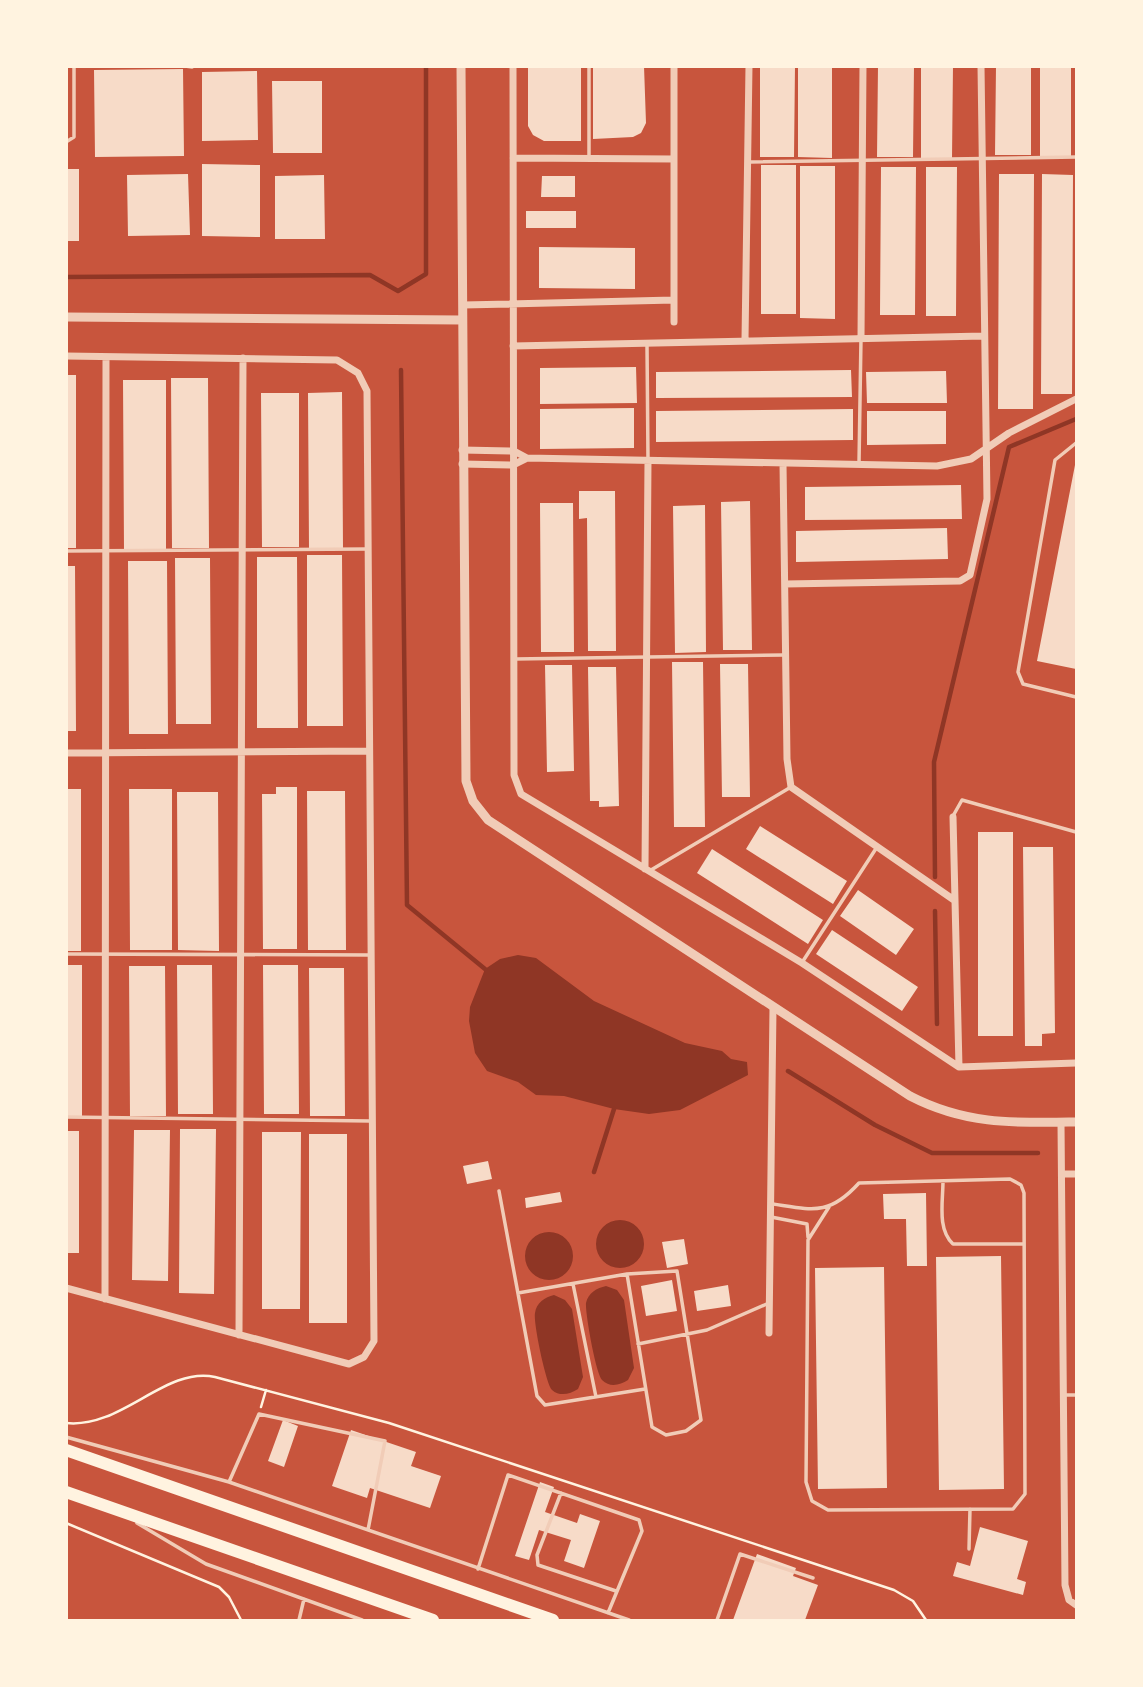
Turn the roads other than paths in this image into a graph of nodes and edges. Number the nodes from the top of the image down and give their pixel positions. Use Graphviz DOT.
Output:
graph roads {
  1 [pos="74,66"];
  2 [pos="185,66"];
  3 [pos="461,66"];
  4 [pos="513,66"];
  5 [pos="589,66"];
  6 [pos="674,66"];
  7 [pos="750,66"];
  8 [pos="863,66"];
  9 [pos="981,66"];
  10 [pos="192,67"];
  11 [pos="66,142"];
  12 [pos="1076,157"];
  13 [pos="513,158"];
  14 [pos="589,158"];
  15 [pos="674,159"];
  16 [pos="982,159"];
  17 [pos="862,160"];
  18 [pos="748,162"];
  19 [pos="674,300"];
  20 [pos="513,304"];
  21 [pos="463,305"];
  22 [pos="66,317"];
  23 [pos="462,320"];
  24 [pos="674,323"];
  25 [pos="984,336"];
  26 [pos="861,338"];
  27 [pos="745,340"];
  28 [pos="647,343"];
  29 [pos="513,346"];
  30 [pos="66,356"];
  31 [pos="106,356"];
  32 [pos="243,358"];
  33 [pos="1076,400"];
  34 [pos="1076,443"];
  35 [pos="986,448"];
  36 [pos="462,450"];
  37 [pos="514,451"];
  38 [pos="527,458"];
  39 [pos="648,461"];
  40 [pos="783,463"];
  41 [pos="462,464"];
  42 [pos="513,465"];
  43 [pos="859,465"];
  44 [pos="367,549"];
  45 [pos="242,550"];
  46 [pos="66,551"];
  47 [pos="107,551"];
  48 [pos="785,584"];
  49 [pos="786,655"];
  50 [pos="646,657"];
  51 [pos="514,659"];
  52 [pos="1076,697"];
  53 [pos="369,751"];
  54 [pos="66,752"];
  55 [pos="106,752"];
  56 [pos="241,752"];
  57 [pos="791,787"];
  58 [pos="953,817"];
  59 [pos="1076,831"];
  60 [pos="877,847"];
  61 [pos="647,870"];
  62 [pos="954,900"];
  63 [pos="66,954"];
  64 [pos="106,954"];
  65 [pos="240,954"];
  66 [pos="370,955"];
  67 [pos="802,963"];
  68 [pos="773,1008"];
  69 [pos="1076,1063"];
  70 [pos="959,1067"];
  71 [pos="66,1117"];
  72 [pos="107,1117"];
  73 [pos="239,1119"];
  74 [pos="373,1121"];
  75 [pos="1076,1122"];
  76 [pos="1061,1123"];
  77 [pos="1062,1174"];
  78 [pos="1076,1174"];
  79 [pos="943,1181"];
  80 [pos="499,1191"];
  81 [pos="771,1203"];
  82 [pos="829,1207"];
  83 [pos="771,1217"];
  84 [pos="808,1240"];
  85 [pos="1025,1244"];
  86 [pos="627,1274"];
  87 [pos="573,1284"];
  88 [pos="66,1288"];
  89 [pos="518,1293"];
  90 [pos="105,1299"];
  91 [pos="769,1303"];
  92 [pos="769,1332"];
  93 [pos="239,1335"];
  94 [pos="688,1336"];
  95 [pos="638,1344"];
  96 [pos="645,1388"];
  97 [pos="1063,1395"];
  98 [pos="1076,1395"];
  99 [pos="596,1396"];
  100 [pos="66,1437"];
  101 [pos="66,1450"];
  102 [pos="229,1482"];
  103 [pos="66,1492"];
  104 [pos="561,1493"];
  105 [pos="112,1507"];
  106 [pos="970,1509"];
  107 [pos="368,1530"];
  108 [pos="969,1549"];
  109 [pos="478,1569"];
  110 [pos="813,1578"];
  111 [pos="616,1591"];
  112 [pos="304,1599"];
  113 [pos="1076,1605"];
  114 [pos="608,1613"];
  115 [pos="299,1620"];
  116 [pos="362,1620"];
  117 [pos="433,1620"];
  118 [pos="553,1620"];
  119 [pos="629,1620"];
  120 [pos="717,1620"];
  1 -- 11 [label="lane"];
  2 -- 10 [label="lane"];
  3 -- 21 [label="street"];
  4 -- 13 [label="street"];
  5 -- 14 [label="lane"];
  6 -- 15 [label="street"];
  7 -- 18 [label="street"];
  8 -- 17 [label="street"];
  9 -- 16 [label="street"];
  12 -- 16 [label="lane"];
  13 -- 14 [label="street"];
  13 -- 20 [label="street"];
  14 -- 15 [label="street"];
  15 -- 19 [label="street"];
  16 -- 17 [label="lane"];
  16 -- 25 [label="street"];
  17 -- 18 [label="lane"];
  17 -- 26 [label="street"];
  18 -- 27 [label="street"];
  19 -- 20 [label="street"];
  19 -- 24 [label="street"];
  20 -- 21 [label="street"];
  20 -- 29 [label="street"];
  21 -- 23 [label="street"];
  22 -- 23 [label="street"];
  23 -- 36 [label="street"];
  25 -- 26 [label="street"];
  25 -- 35 [label="street"];
  26 -- 27 [label="street"];
  26 -- 43 [label="lane"];
  27 -- 28 [label="street"];
  28 -- 29 [label="street"];
  28 -- 39 [label="lane"];
  29 -- 37 [label="street"];
  30 -- 31 [label="street"];
  31 -- 32 [label="street"];
  31 -- 47 [label="street"];
  32 -- 44 [label="street"];
  32 -- 45 [label="street"];
  33 -- 35 [label="street"];
  34 -- 52 [label="lane"];
  35 -- 43 [label="street"];
  35 -- 48 [label="street"];
  36 -- 37 [label="street"];
  36 -- 41 [label="street"];
  37 -- 38 [label="street"];
  37 -- 42 [label="street"];
  38 -- 39 [label="street"];
  38 -- 42 [label="street"];
  39 -- 40 [label="street"];
  39 -- 50 [label="street"];
  40 -- 43 [label="street"];
  40 -- 48 [label="street"];
  41 -- 42 [label="street"];
  41 -- 68 [label="street"];
  42 -- 51 [label="street"];
  44 -- 45 [label="lane"];
  44 -- 53 [label="street"];
  45 -- 47 [label="lane"];
  45 -- 56 [label="street"];
  46 -- 47 [label="lane"];
  47 -- 55 [label="street"];
  48 -- 49 [label="street"];
  49 -- 50 [label="lane"];
  49 -- 57 [label="street"];
  50 -- 51 [label="lane"];
  50 -- 61 [label="street"];
  51 -- 61 [label="street"];
  53 -- 56 [label="street"];
  53 -- 66 [label="street"];
  54 -- 55 [label="street"];
  55 -- 56 [label="street"];
  55 -- 64 [label="street"];
  56 -- 65 [label="street"];
  57 -- 60 [label="street"];
  57 -- 61 [label="lane"];
  58 -- 59 [label="lane"];
  58 -- 62 [label="street"];
  60 -- 62 [label="street"];
  60 -- 67 [label="lane"];
  61 -- 67 [label="street"];
  62 -- 70 [label="street"];
  63 -- 64 [label="lane"];
  64 -- 65 [label="lane"];
  64 -- 72 [label="street"];
  65 -- 66 [label="lane"];
  65 -- 73 [label="street"];
  66 -- 74 [label="street"];
  67 -- 70 [label="street"];
  68 -- 76 [label="street"];
  68 -- 81 [label="street"];
  69 -- 70 [label="street"];
  71 -- 72 [label="lane"];
  72 -- 73 [label="lane"];
  72 -- 90 [label="street"];
  73 -- 74 [label="lane"];
  73 -- 93 [label="street"];
  74 -- 93 [label="street"];
  75 -- 76 [label="street"];
  76 -- 77 [label="street"];
  77 -- 78 [label="street"];
  77 -- 97 [label="street"];
  79 -- 82 [label="lane"];
  79 -- 85 [label="lane"];
  79 -- 85 [label="lane"];
  80 -- 89 [label="lane"];
  81 -- 82 [label="lane"];
  81 -- 83 [label="street"];
  82 -- 84 [label="lane"];
  83 -- 84 [label="lane"];
  83 -- 91 [label="street"];
  84 -- 106 [label="lane"];
  85 -- 106 [label="lane"];
  86 -- 87 [label="lane"];
  86 -- 94 [label="lane"];
  86 -- 95 [label="lane"];
  87 -- 89 [label="lane"];
  87 -- 99 [label="lane"];
  88 -- 90 [label="street"];
  89 -- 99 [label="lane"];
  90 -- 93 [label="street"];
  91 -- 92 [label="street"];
  91 -- 94 [label="lane"];
  94 -- 95 [label="lane"];
  94 -- 96 [label="lane"];
  95 -- 96 [label="lane"];
  96 -- 99 [label="lane"];
  97 -- 98 [label="lane"];
  97 -- 113 [label="street"];
  100 -- 102 [label="lane"];
  101 -- 118 [label="highway"];
  102 -- 107 [label="lane"];
  102 -- 107 [label="lane"];
  103 -- 105 [label="highway"];
  104 -- 109 [label="lane"];
  104 -- 111 [label="lane"];
  104 -- 111 [label="lane"];
  105 -- 112 [label="lane"];
  105 -- 117 [label="highway"];
  106 -- 108 [label="lane"];
  107 -- 109 [label="lane"];
  109 -- 114 [label="lane"];
  110 -- 120 [label="lane"];
  111 -- 114 [label="lane"];
  112 -- 115 [label="lane"];
  112 -- 116 [label="lane"];
  114 -- 119 [label="lane"];
}
